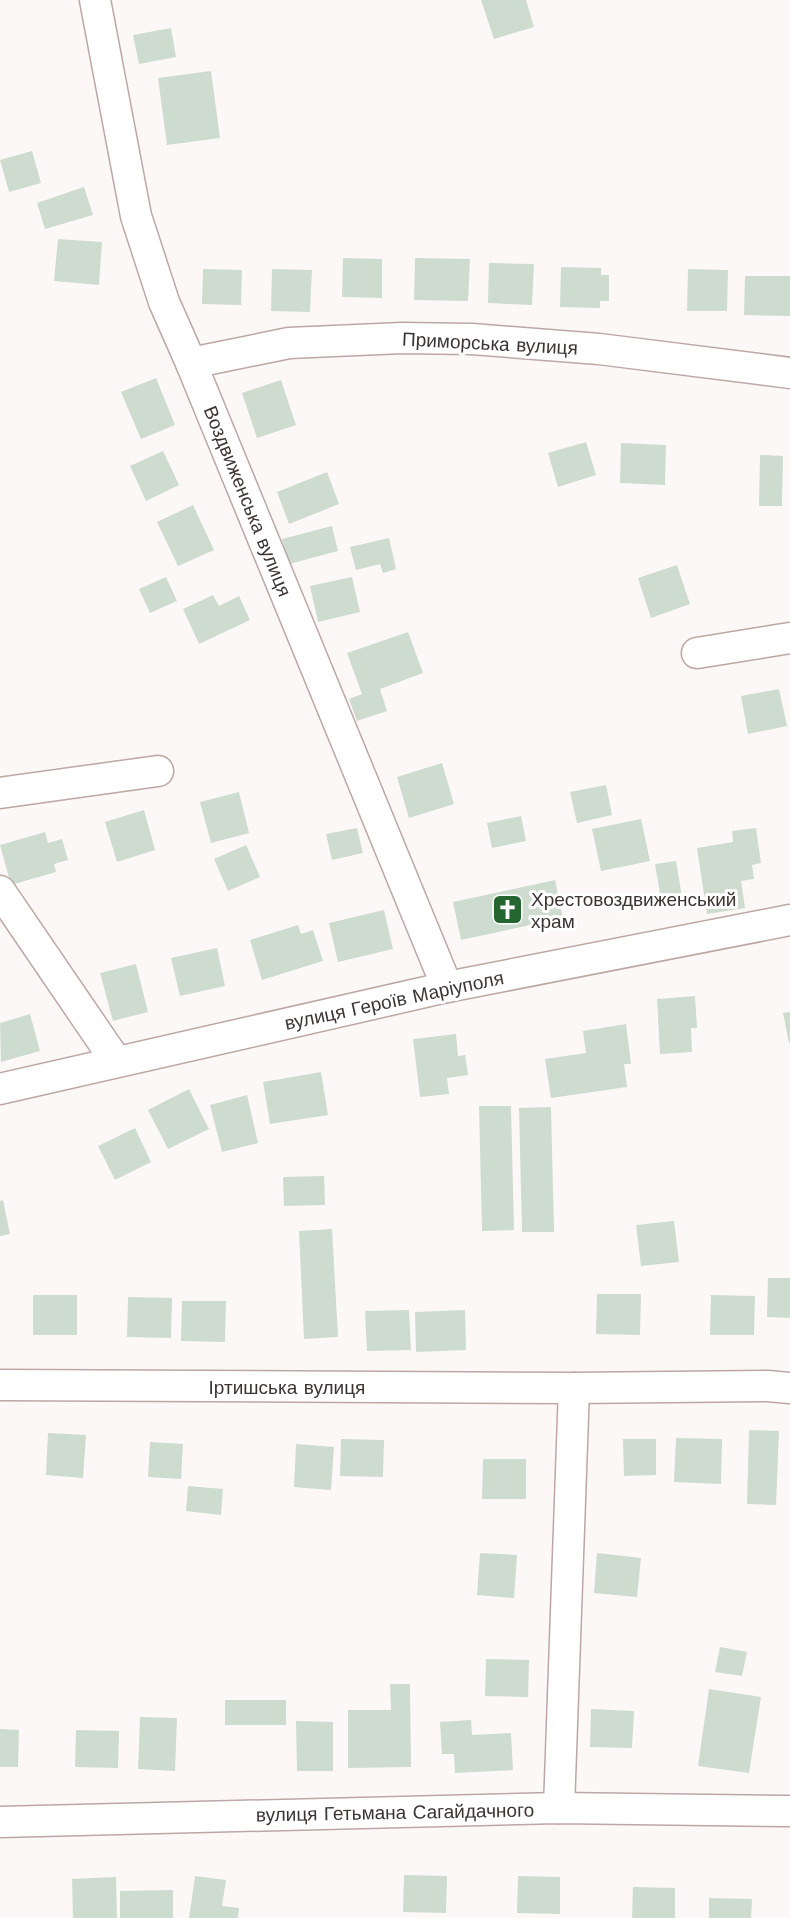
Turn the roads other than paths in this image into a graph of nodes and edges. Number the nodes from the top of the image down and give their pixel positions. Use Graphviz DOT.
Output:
graph roads {
  1 [pos="95,0"];
  2 [pos="191,363"];
  3 [pos="790,373"];
  4 [pos="790,638"];
  5 [pos="698,653"];
  6 [pos="158,771"];
  7 [pos="0,793"];
  8 [pos="0,891"];
  9 [pos="790,920"];
  10 [pos="447,988"];
  11 [pos="116,1061"];
  12 [pos="0,1089"];
  13 [pos="0,1385"];
  14 [pos="573,1388"];
  15 [pos="790,1388"];
  16 [pos="559,1808"];
  17 [pos="790,1811"];
  18 [pos="0,1822"];
  1 -- 2 [label="street, Воздвиженська вулиця"];
  2 -- 3 [label="street, Приморська вулиця"];
  2 -- 10 [label="street, Воздвиженська вулиця"];
  4 -- 5 [label="street"];
  6 -- 7 [label="street"];
  8 -- 11 [label="street"];
  9 -- 10 [label="street, вулиця Героїв Маріуполя"];
  10 -- 11 [label="street, вулиця Героїв Маріуполя"];
  11 -- 12 [label="street, вулиця Героїв Маріуполя"];
  13 -- 14 [label="street, Іртишська вулиця"];
  14 -- 15 [label="street, Іртишська вулиця"];
  14 -- 16 [label="street"];
  16 -- 17 [label="street, вулиця Гетьмана Сагайдачного"];
  16 -- 18 [label="street, вулиця Гетьмана Сагайдачного"];
}
